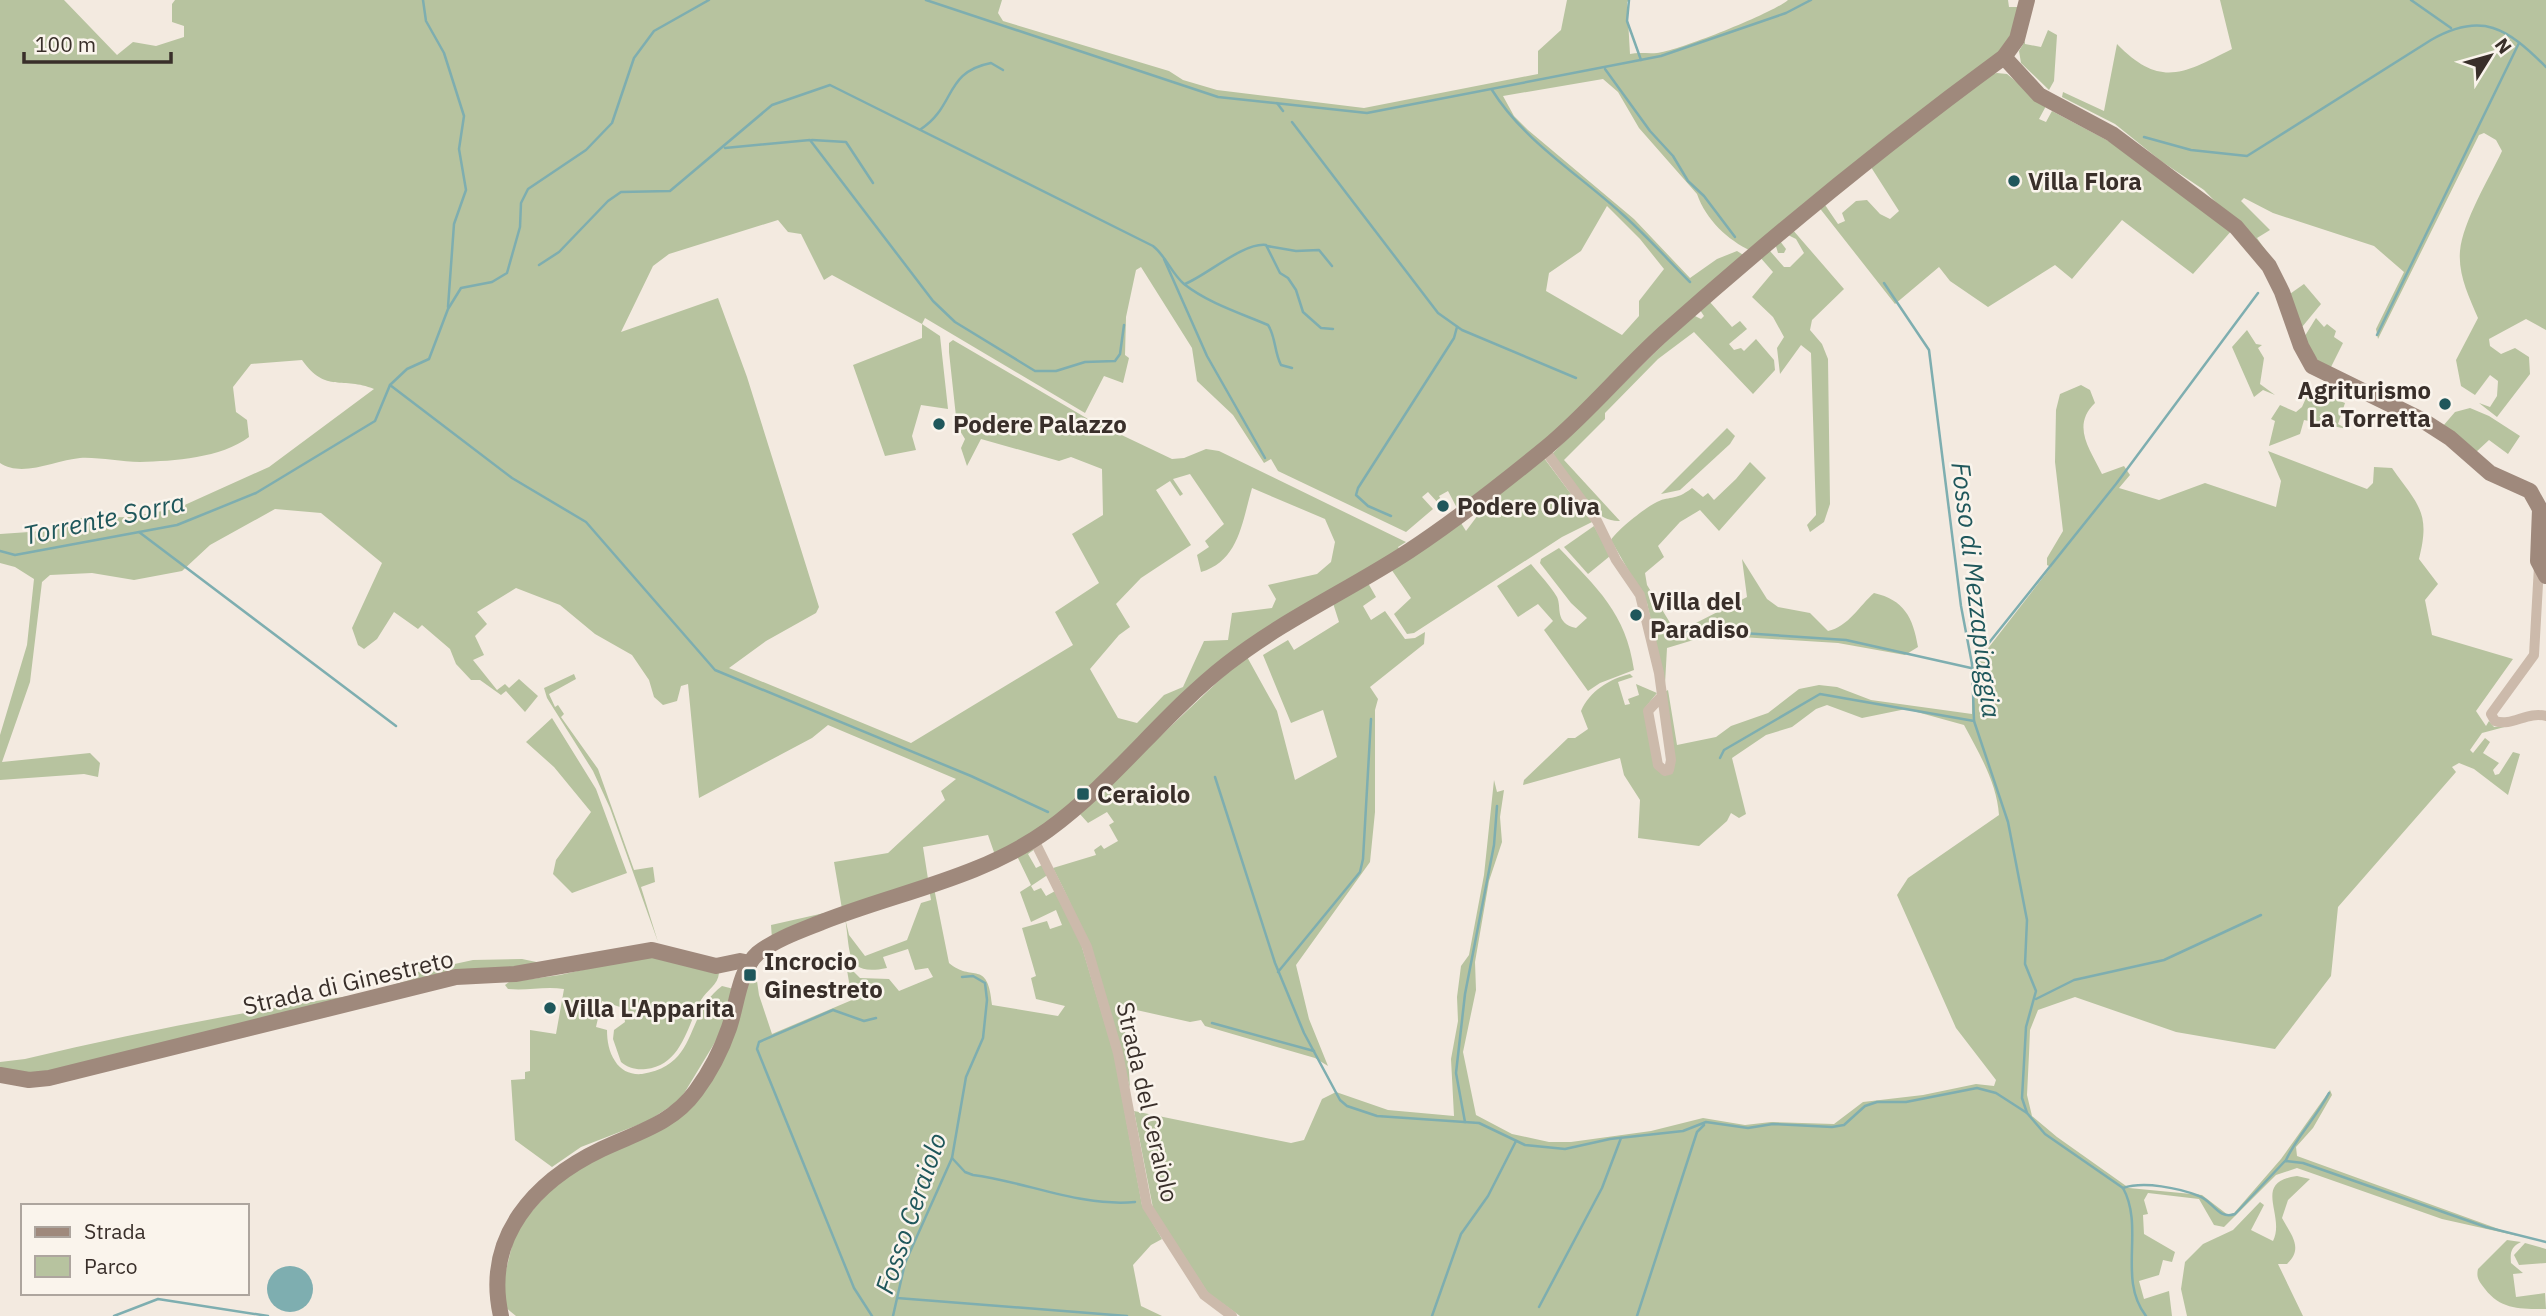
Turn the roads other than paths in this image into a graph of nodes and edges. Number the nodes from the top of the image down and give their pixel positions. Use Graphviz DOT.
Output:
graph roads {
  1 [pos="2027,0"];
  2 [pos="2004,57"];
  3 [pos="1544,449"];
  4 [pos="2542,570"];
  5 [pos="1660,698"];
  6 [pos="2546,716"];
  7 [pos="1034,840"];
  8 [pos="750,963"];
  9 [pos="0,1075"];
  10 [pos="501,1316"];
  11 [pos="1232,1316"];
  1 -- 2 [label="main road"];
  2 -- 3 [label="main road"];
  2 -- 4 [label="main road"];
  3 -- 5 [label="street"];
  3 -- 7 [label="main road"];
  4 -- 6 [label="street"];
  5 -- 5 [label="street"];
  7 -- 8 [label="main road"];
  7 -- 11 [label="street, Strada del Ceraiolo"];
  8 -- 9 [label="main road, Strada di Ginestreto"];
  8 -- 10 [label="main road"];
}
